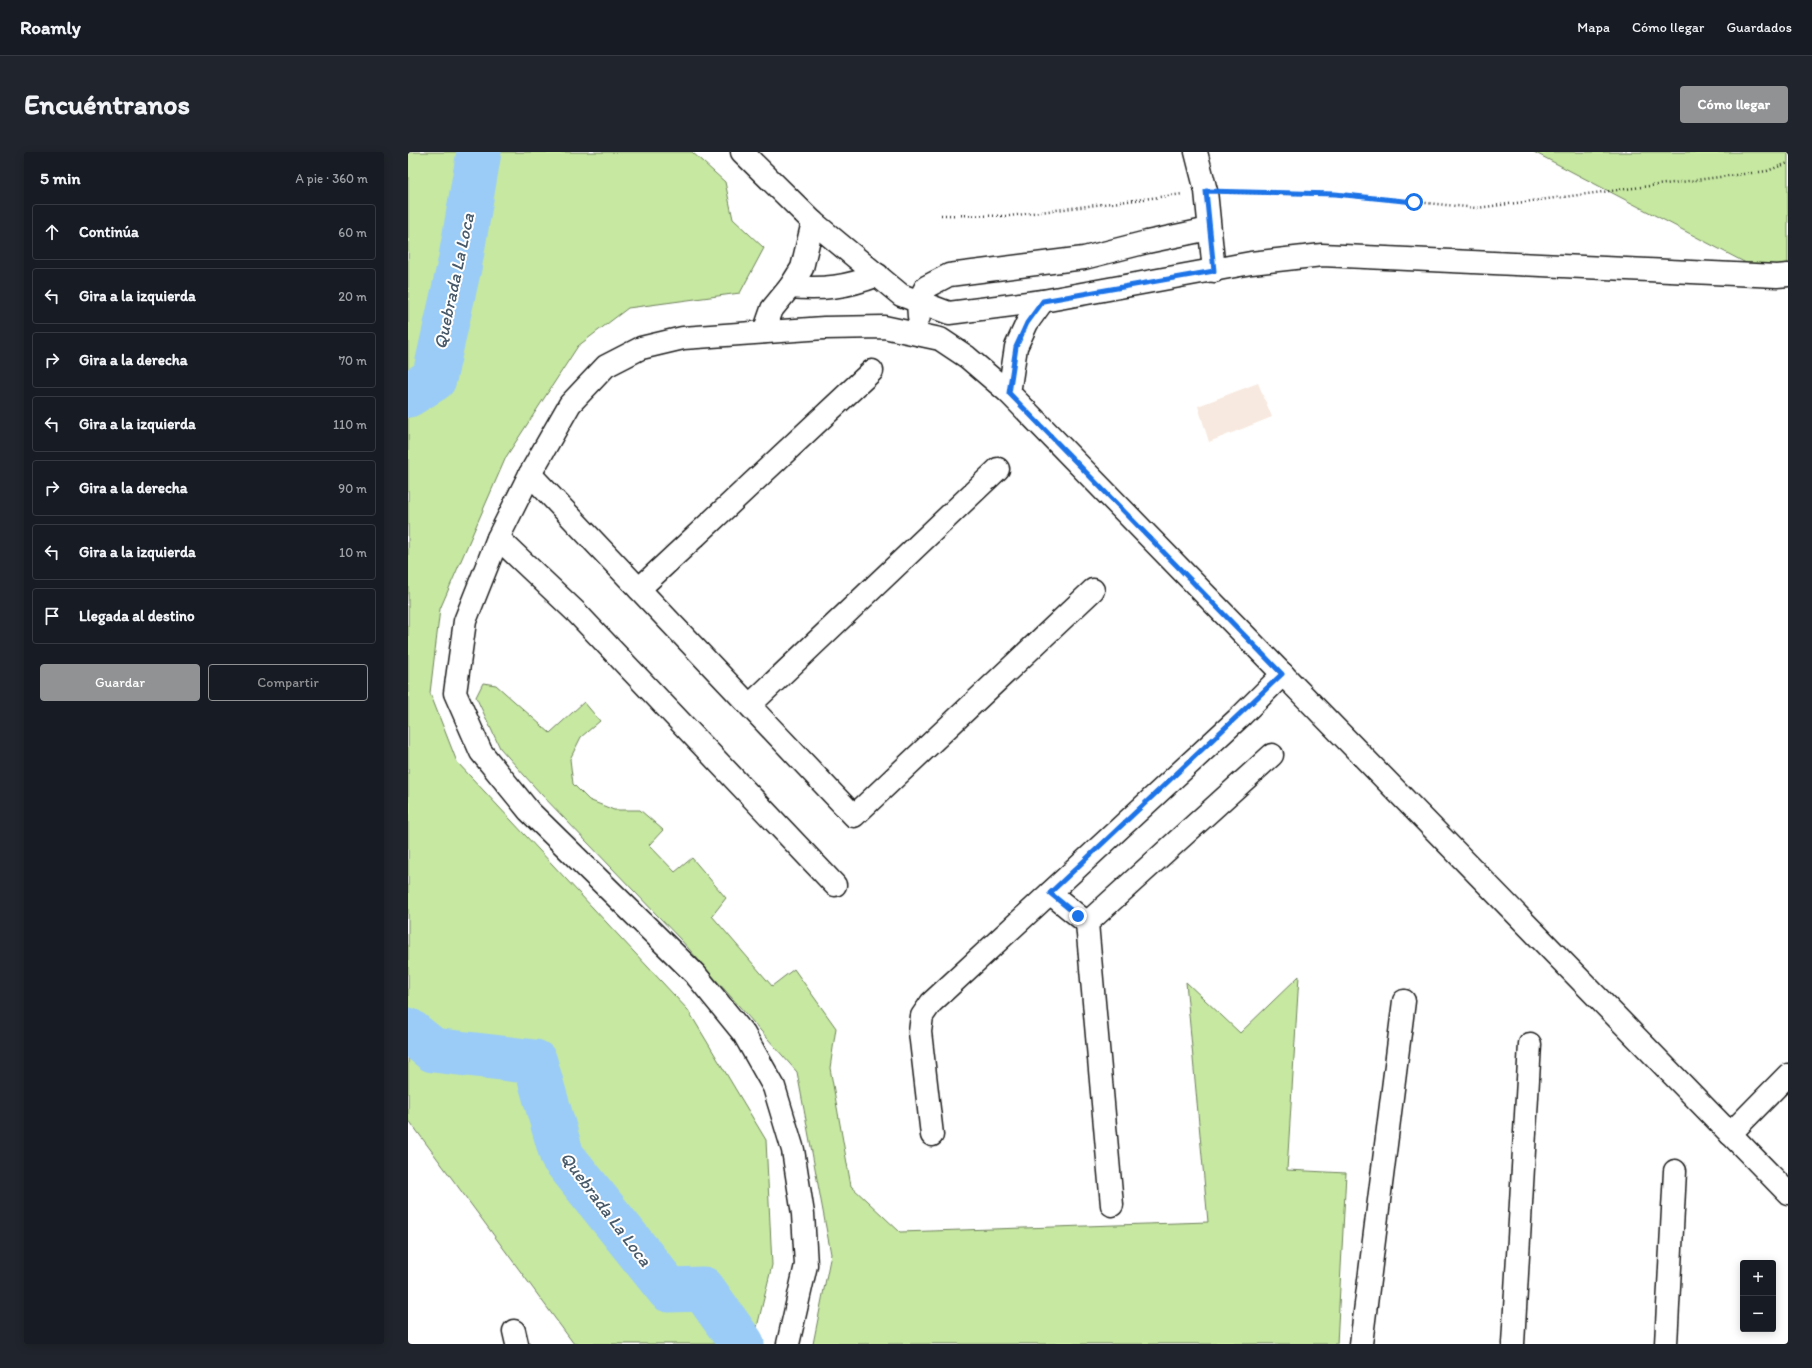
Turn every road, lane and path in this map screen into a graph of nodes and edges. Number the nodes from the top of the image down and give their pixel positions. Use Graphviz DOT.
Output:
graph roads {
  1 [pos="742,152"];
  2 [pos="1196,152"];
  3 [pos="1788,163"];
  4 [pos="1206,191"];
  5 [pos="941,215"];
  6 [pos="813,222"];
  7 [pos="1209,229"];
  8 [pos="1214,271"];
  9 [pos="878,275"];
  10 [pos="1788,275"];
  11 [pos="790,287"];
  12 [pos="1043,301"];
  13 [pos="918,302"];
  14 [pos="764,332"];
  15 [pos="912,333"];
  16 [pos="872,371"];
  17 [pos="1009,393"];
  18 [pos="998,469"];
  19 [pos="530,474"];
  20 [pos="498,538"];
  21 [pos="640,589"];
  22 [pos="1093,590"];
  23 [pos="1282,674"];
  24 [pos="750,705"];
  25 [pos="1272,755"];
  26 [pos="835,886"];
  27 [pos="1050,893"];
  28 [pos="1087,923"];
  29 [pos="1404,1001"];
  30 [pos="1530,1044"];
  31 [pos="1788,1075"];
  32 [pos="1730,1134"];
  33 [pos="932,1135"];
  34 [pos="1675,1171"];
  35 [pos="1788,1193"];
  36 [pos="1112,1206"];
  37 [pos="788,1344"];
  38 [pos="1361,1344"];
  39 [pos="1513,1344"];
  40 [pos="1666,1344"];
  1 -- 6 [label="street"];
  2 -- 4 [label="street"];
  3 -- 4 [label="path"];
  4 -- 5 [label="path"];
  4 -- 7 [label="street"];
  6 -- 9 [label="street"];
  6 -- 11 [label="street"];
  7 -- 8 [label="street"];
  7 -- 13 [label="street"];
  8 -- 10 [label="street"];
  8 -- 12 [label="street"];
  9 -- 11 [label="street"];
  9 -- 13 [label="street"];
  11 -- 14 [label="street"];
  12 -- 13 [label="street"];
  12 -- 17 [label="street"];
  13 -- 15 [label="street"];
  14 -- 15 [label="street"];
  14 -- 19 [label="street"];
  15 -- 17 [label="street"];
  16 -- 21 [label="street"];
  17 -- 23 [label="street"];
  18 -- 24 [label="street"];
  19 -- 20 [label="street"];
  19 -- 21 [label="street"];
  20 -- 26 [label="street"];
  20 -- 37 [label="street"];
  21 -- 24 [label="street"];
  22 -- 24 [label="street"];
  23 -- 27 [label="street"];
  23 -- 32 [label="street"];
  25 -- 28 [label="street"];
  27 -- 28 [label="street"];
  27 -- 33 [label="street"];
  28 -- 36 [label="street"];
  29 -- 38 [label="street"];
  30 -- 39 [label="street"];
  31 -- 32 [label="street"];
  32 -- 35 [label="street"];
  34 -- 40 [label="street"];
}
